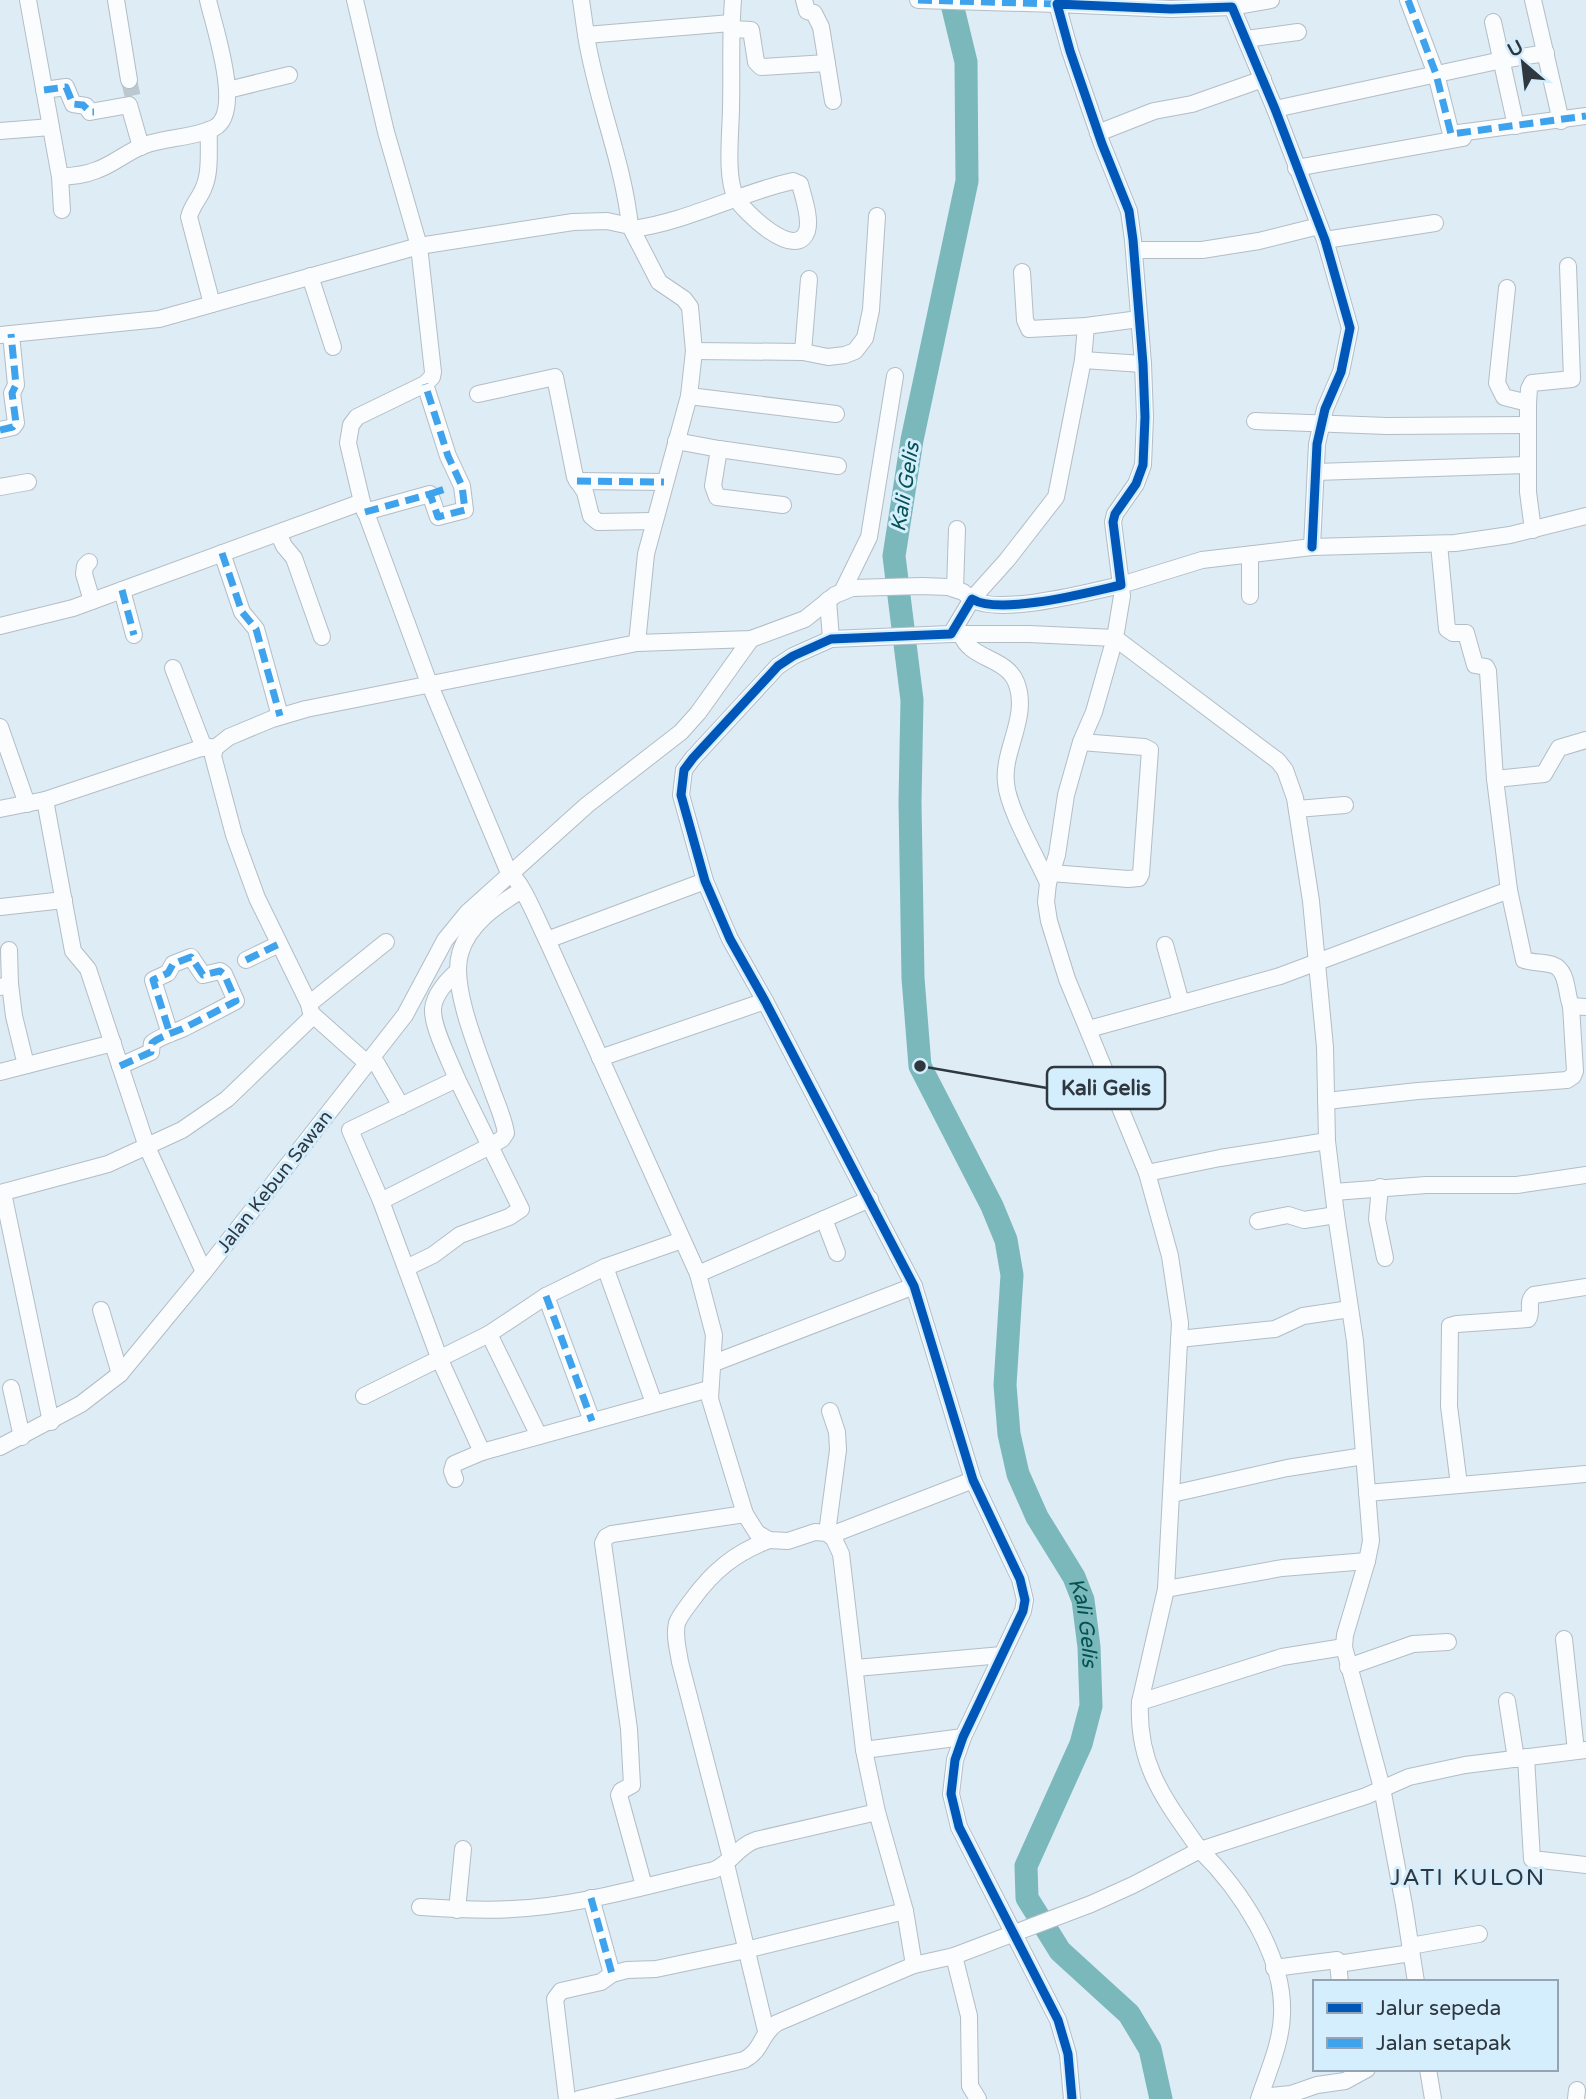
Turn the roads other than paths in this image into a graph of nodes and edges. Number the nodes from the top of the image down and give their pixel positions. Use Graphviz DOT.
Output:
graph roads {
  1 [pos="28,0"];
  2 [pos="116,0"];
  3 [pos="208,0"];
  4 [pos="355,0"];
  5 [pos="581,0"];
  6 [pos="733,0"];
  7 [pos="804,0"];
  8 [pos="918,0"];
  9 [pos="1271,0"];
  10 [pos="1408,0"];
  11 [pos="1533,0"];
  12 [pos="1057,2"];
  13 [pos="1171,4"];
  14 [pos="1232,7"];
  15 [pos="1493,22"];
  16 [pos="731,26"];
  17 [pos="1298,32"];
  18 [pos="586,35"];
  19 [pos="1246,39"];
  20 [pos="1546,53"];
  21 [pos="1502,60"];
  22 [pos="827,62"];
  23 [pos="1436,74"];
  24 [pos="289,75"];
  25 [pos="1263,79"];
  26 [pos="129,80"];
  27 [pos="44,90"];
  28 [pos="228,90"];
  29 [pos="833,101"];
  30 [pos="1275,109"];
  31 [pos="1586,116"];
  32 [pos="1561,123"];
  33 [pos="51,127"];
  34 [pos="1516,127"];
  35 [pos="209,130"];
  36 [pos="0,131"];
  37 [pos="1098,133"];
  38 [pos="141,147"];
  39 [pos="1296,168"];
  40 [pos="60,177"];
  41 [pos="736,198"];
  42 [pos="62,210"];
  43 [pos="877,216"];
  44 [pos="1435,223"];
  45 [pos="631,228"];
  46 [pos="1322,233"];
  47 [pos="419,246"];
  48 [pos="1134,250"];
  49 [pos="1568,265"];
  50 [pos="1022,272"];
  51 [pos="310,276"];
  52 [pos="809,279"];
  53 [pos="1507,288"];
  54 [pos="212,304"];
  55 [pos="1139,319"];
  56 [pos="1086,326"];
  57 [pos="5,335"];
  58 [pos="333,346"];
  59 [pos="694,351"];
  60 [pos="803,352"];
  61 [pos="1083,360"];
  62 [pos="1143,364"];
  63 [pos="895,376"];
  64 [pos="1579,379"];
  65 [pos="425,384"];
  66 [pos="478,394"];
  67 [pos="689,396"];
  68 [pos="1528,403"];
  69 [pos="836,414"];
  70 [pos="1255,421"];
  71 [pos="1321,425"];
  72 [pos="1528,425"];
  73 [pos="0,430"];
  74 [pos="676,441"];
  75 [pos="719,449"];
  76 [pos="1528,465"];
  77 [pos="838,466"];
  78 [pos="1316,472"];
  79 [pos="577,481"];
  80 [pos="28,482"];
  81 [pos="664,482"];
  82 [pos="0,487"];
  83 [pos="783,505"];
  84 [pos="364,507"];
  85 [pos="1586,516"];
  86 [pos="654,521"];
  87 [pos="957,529"];
  88 [pos="1532,530"];
  89 [pos="278,533"];
  90 [pos="1439,544"];
  91 [pos="1312,547"];
  92 [pos="222,553"];
  93 [pos="1250,555"];
  94 [pos="89,562"];
  95 [pos="1121,585"];
  96 [pos="848,589"];
  97 [pos="955,589"];
  98 [pos="122,590"];
  99 [pos="1251,596"];
  100 [pos="972,599"];
  101 [pos="828,600"];
  102 [pos="92,601"];
  103 [pos="0,625"];
  104 [pos="953,634"];
  105 [pos="134,635"];
  106 [pos="322,638"];
  107 [pos="839,638"];
  108 [pos="1115,638"];
  109 [pos="751,639"];
  110 [pos="636,643"];
  111 [pos="173,668"];
  112 [pos="429,683"];
  113 [pos="280,716"];
  114 [pos="0,727"];
  115 [pos="1586,740"];
  116 [pos="1081,742"];
  117 [pos="209,748"];
  118 [pos="1495,779"];
  119 [pos="45,800"];
  120 [pos="27,804"];
  121 [pos="1345,805"];
  122 [pos="1303,808"];
  123 [pos="0,809"];
  124 [pos="1050,878"];
  125 [pos="516,881"];
  126 [pos="705,881"];
  127 [pos="1509,890"];
  128 [pos="64,900"];
  129 [pos="0,908"];
  130 [pos="547,940"];
  131 [pos="387,942"];
  132 [pos="279,944"];
  133 [pos="1165,944"];
  134 [pos="9,950"];
  135 [pos="246,960"];
  136 [pos="1317,961"];
  137 [pos="457,971"];
  138 [pos="5,986"];
  139 [pos="765,1001"];
  140 [pos="1181,1003"];
  141 [pos="1578,1007"];
  142 [pos="311,1009"];
  143 [pos="1089,1029"];
  144 [pos="170,1034"];
  145 [pos="113,1043"];
  146 [pos="600,1058"];
  147 [pos="26,1065"];
  148 [pos="120,1066"];
  149 [pos="375,1066"];
  150 [pos="0,1072"];
  151 [pos="457,1079"];
  152 [pos="1326,1101"];
  153 [pos="401,1106"];
  154 [pos="1328,1142"];
  155 [pos="491,1146"];
  156 [pos="147,1147"];
  157 [pos="1147,1173"];
  158 [pos="1586,1175"];
  159 [pos="1380,1187"];
  160 [pos="1334,1192"];
  161 [pos="1,1193"];
  162 [pos="870,1199"];
  163 [pos="381,1201"];
  164 [pos="1336,1215"];
  165 [pos="824,1219"];
  166 [pos="1258,1221"];
  167 [pos="682,1240"];
  168 [pos="837,1253"];
  169 [pos="1385,1258"];
  170 [pos="605,1267"];
  171 [pos="406,1268"];
  172 [pos="204,1272"];
  173 [pos="698,1274"];
  174 [pos="914,1286"];
  175 [pos="1586,1287"];
  176 [pos="546,1296"];
  177 [pos="1350,1309"];
  178 [pos="101,1310"];
  179 [pos="489,1334"];
  180 [pos="1179,1339"];
  181 [pos="438,1355"];
  182 [pos="714,1363"];
  183 [pos="120,1374"];
  184 [pos="11,1388"];
  185 [pos="709,1389"];
  186 [pos="364,1396"];
  187 [pos="654,1403"];
  188 [pos="830,1411"];
  189 [pos="592,1421"];
  190 [pos="51,1422"];
  191 [pos="540,1436"];
  192 [pos="22,1437"];
  193 [pos="0,1447"];
  194 [pos="482,1452"];
  195 [pos="1364,1456"];
  196 [pos="1586,1474"];
  197 [pos="455,1479"];
  198 [pos="973,1480"];
  199 [pos="1459,1485"];
  200 [pos="1367,1493"];
  201 [pos="1172,1494"];
  202 [pos="746,1514"];
  203 [pos="829,1534"];
  204 [pos="769,1540"];
  205 [pos="1367,1561"];
  206 [pos="1166,1589"];
  207 [pos="1564,1639"];
  208 [pos="1448,1642"];
  209 [pos="1344,1647"];
  210 [pos="1002,1655"];
  211 [pos="1348,1667"];
  212 [pos="856,1668"];
  213 [pos="1507,1701"];
  214 [pos="1140,1702"];
  215 [pos="963,1737"];
  216 [pos="864,1750"];
  217 [pos="1581,1751"];
  218 [pos="1521,1758"];
  219 [pos="1382,1788"];
  220 [pos="877,1812"];
  221 [pos="463,1849"];
  222 [pos="1200,1850"];
  223 [pos="729,1861"];
  224 [pos="1586,1865"];
  225 [pos="644,1886"];
  226 [pos="591,1898"];
  227 [pos="420,1907"];
  228 [pos="457,1910"];
  229 [pos="905,1911"];
  230 [pos="1019,1931"];
  231 [pos="1479,1934"];
  232 [pos="746,1950"];
  233 [pos="1411,1950"];
  234 [pos="954,1956"];
  235 [pos="1338,1964"];
  236 [pos="914,1965"];
  237 [pos="1274,1968"];
  238 [pos="612,1974"];
  239 [pos="1340,1980"];
  240 [pos="1416,1980"];
  241 [pos="766,2031"];
  242 [pos="1363,2071"];
  243 [pos="1428,2071"];
  244 [pos="1260,2098"];
  245 [pos="567,2099"];
  246 [pos="579,2099"];
  247 [pos="978,2099"];
  248 [pos="1072,2099"];
  249 [pos="1433,2099"];
  1 -- 27 [label="street"];
  2 -- 26 [label="street"];
  3 -- 28 [label="street"];
  4 -- 47 [label="street"];
  5 -- 18 [label="street"];
  6 -- 16 [label="street"];
  7 -- 22 [label="street"];
  8 -- 12 [label="street"];
  9 -- 14 [label="street"];
  10 -- 23 [label="street"];
  11 -- 20 [label="street"];
  12 -- 13 [label="street"];
  12 -- 37 [label="street"];
  13 -- 14 [label="street"];
  14 -- 19 [label="street"];
  15 -- 21 [label="street"];
  16 -- 18 [label="street"];
  16 -- 22 [label="street"];
  16 -- 41 [label="street"];
  17 -- 19 [label="street"];
  18 -- 45 [label="street"];
  19 -- 25 [label="street"];
  20 -- 21 [label="street"];
  20 -- 32 [label="street"];
  21 -- 23 [label="street"];
  21 -- 34 [label="street"];
  22 -- 29 [label="street"];
  23 -- 30 [label="street"];
  23 -- 34 [label="street"];
  24 -- 28 [label="street"];
  25 -- 30 [label="street"];
  25 -- 37 [label="street"];
  27 -- 33 [label="street"];
  27 -- 38 [label="street"];
  28 -- 35 [label="street"];
  30 -- 39 [label="street"];
  31 -- 32 [label="street"];
  32 -- 34 [label="street"];
  32 -- 39 [label="street"];
  33 -- 36 [label="street"];
  33 -- 40 [label="street"];
  35 -- 38 [label="street"];
  35 -- 54 [label="street"];
  37 -- 48 [label="street"];
  38 -- 40 [label="street"];
  39 -- 46 [label="street"];
  40 -- 42 [label="street"];
  41 -- 41 [label="street"];
  41 -- 45 [label="street"];
  43 -- 60 [label="street"];
  44 -- 46 [label="street"];
  45 -- 47 [label="street"];
  45 -- 59 [label="street"];
  46 -- 48 [label="street"];
  46 -- 71 [label="street"];
  47 -- 51 [label="street"];
  47 -- 65 [label="street"];
  48 -- 55 [label="street"];
  49 -- 64 [label="street"];
  50 -- 56 [label="street"];
  51 -- 54 [label="street"];
  51 -- 58 [label="street"];
  52 -- 60 [label="street"];
  53 -- 68 [label="street"];
  54 -- 57 [label="street"];
  55 -- 56 [label="street"];
  55 -- 62 [label="street"];
  56 -- 61 [label="street"];
  57 -- 73 [label="street"];
  59 -- 60 [label="street"];
  59 -- 67 [label="street"];
  61 -- 62 [label="street"];
  61 -- 100 [label="street"];
  62 -- 95 [label="street"];
  63 -- 96 [label="street"];
  64 -- 68 [label="street"];
  65 -- 84 [label="street"];
  65 -- 84 [label="street"];
  66 -- 79 [label="street"];
  67 -- 69 [label="street"];
  67 -- 74 [label="street"];
  68 -- 72 [label="street"];
  70 -- 71 [label="street"];
  71 -- 72 [label="street"];
  71 -- 78 [label="street"];
  72 -- 76 [label="street"];
  74 -- 75 [label="street"];
  74 -- 81 [label="street"];
  75 -- 77 [label="street"];
  75 -- 83 [label="street"];
  76 -- 78 [label="street"];
  76 -- 88 [label="street"];
  78 -- 91 [label="street"];
  79 -- 81 [label="street"];
  79 -- 86 [label="street"];
  80 -- 82 [label="street"];
  81 -- 86 [label="street"];
  84 -- 89 [label="street"];
  84 -- 112 [label="street"];
  85 -- 88 [label="street"];
  86 -- 110 [label="street"];
  87 -- 97 [label="street"];
  88 -- 90 [label="street"];
  89 -- 92 [label="street"];
  89 -- 106 [label="street"];
  90 -- 91 [label="street"];
  90 -- 118 [label="street"];
  91 -- 93 [label="street"];
  92 -- 98 [label="street"];
  92 -- 113 [label="street"];
  93 -- 95 [label="street"];
  93 -- 99 [label="street"];
  94 -- 102 [label="street"];
  95 -- 100 [label="street"];
  95 -- 108 [label="street"];
  96 -- 97 [label="street"];
  96 -- 101 [label="street"];
  97 -- 100 [label="street"];
  98 -- 102 [label="street"];
  98 -- 105 [label="street"];
  100 -- 104 [label="street"];
  101 -- 107 [label="street"];
  101 -- 109 [label="street"];
  102 -- 103 [label="street"];
  104 -- 107 [label="street"];
  104 -- 108 [label="street"];
  104 -- 124 [label="street"];
  107 -- 126 [label="street"];
  108 -- 116 [label="street"];
  108 -- 122 [label="street"];
  109 -- 110 [label="street"];
  109 -- 125 [label="street"];
  110 -- 112 [label="street"];
  111 -- 117 [label="street"];
  112 -- 113 [label="street"];
  112 -- 125 [label="street"];
  113 -- 117 [label="street"];
  114 -- 120 [label="street"];
  115 -- 118 [label="street"];
  116 -- 124 [label="street"];
  116 -- 124 [label="street"];
  117 -- 119 [label="street"];
  117 -- 132 [label="street"];
  118 -- 127 [label="street"];
  119 -- 120 [label="street"];
  119 -- 128 [label="street"];
  120 -- 123 [label="street"];
  121 -- 122 [label="street"];
  122 -- 136 [label="street"];
  124 -- 143 [label="street"];
  125 -- 130 [label="street"];
  125 -- 137 [label="street"];
  125 -- 149 [label="street, Jalan Kebun Sawan"];
  126 -- 130 [label="street"];
  126 -- 139 [label="street"];
  127 -- 136 [label="street"];
  127 -- 141 [label="street"];
  128 -- 129 [label="street"];
  128 -- 145 [label="street"];
  130 -- 146 [label="street"];
  131 -- 142 [label="street"];
  132 -- 135 [label="street"];
  132 -- 142 [label="street"];
  133 -- 140 [label="street"];
  134 -- 138 [label="street"];
  136 -- 140 [label="street"];
  136 -- 152 [label="street"];
  137 -- 151 [label="street"];
  137 -- 155 [label="street"];
  138 -- 147 [label="street"];
  139 -- 146 [label="street"];
  139 -- 162 [label="street"];
  140 -- 143 [label="street"];
  141 -- 152 [label="street"];
  142 -- 149 [label="street"];
  142 -- 156 [label="street"];
  143 -- 157 [label="street"];
  144 -- 144 [label="street"];
  144 -- 148 [label="street"];
  145 -- 147 [label="street"];
  145 -- 148 [label="street"];
  146 -- 167 [label="street"];
  147 -- 150 [label="street"];
  148 -- 156 [label="street"];
  149 -- 153 [label="street"];
  149 -- 172 [label="street, Jalan Kebun Sawan"];
  151 -- 153 [label="street"];
  151 -- 155 [label="street"];
  152 -- 154 [label="street"];
  153 -- 163 [label="street"];
  154 -- 157 [label="street"];
  154 -- 160 [label="street"];
  155 -- 163 [label="street"];
  155 -- 171 [label="street"];
  156 -- 161 [label="street"];
  156 -- 172 [label="street"];
  157 -- 180 [label="street"];
  158 -- 159 [label="street"];
  159 -- 160 [label="street"];
  159 -- 169 [label="street"];
  160 -- 164 [label="street"];
  161 -- 190 [label="street"];
  162 -- 165 [label="street"];
  162 -- 174 [label="street"];
  163 -- 171 [label="street"];
  164 -- 166 [label="street"];
  164 -- 177 [label="street"];
  165 -- 168 [label="street"];
  165 -- 173 [label="street"];
  167 -- 170 [label="street"];
  167 -- 173 [label="street"];
  170 -- 176 [label="street"];
  170 -- 187 [label="street"];
  171 -- 181 [label="street"];
  172 -- 183 [label="street, Jalan Kebun Sawan"];
  173 -- 182 [label="street"];
  174 -- 182 [label="street"];
  174 -- 198 [label="street"];
  175 -- 199 [label="street"];
  176 -- 179 [label="street"];
  176 -- 189 [label="street"];
  177 -- 180 [label="street"];
  177 -- 195 [label="street"];
  178 -- 183 [label="street"];
  179 -- 181 [label="street"];
  179 -- 191 [label="street"];
  180 -- 201 [label="street"];
  181 -- 186 [label="street"];
  181 -- 194 [label="street"];
  182 -- 185 [label="street"];
  183 -- 190 [label="street, Jalan Kebun Sawan"];
  184 -- 192 [label="street"];
  185 -- 187 [label="street"];
  185 -- 202 [label="street"];
  187 -- 189 [label="street"];
  188 -- 203 [label="street"];
  189 -- 191 [label="street"];
  190 -- 192 [label="street, Jalan Kebun Sawan"];
  191 -- 194 [label="street"];
  192 -- 193 [label="street, Jalan Kebun Sawan"];
  194 -- 197 [label="street"];
  195 -- 200 [label="street"];
  195 -- 201 [label="street"];
  196 -- 199 [label="street"];
  198 -- 203 [label="street"];
  198 -- 210 [label="street"];
  199 -- 200 [label="street"];
  200 -- 205 [label="street"];
  201 -- 206 [label="street"];
  202 -- 204 [label="street"];
  202 -- 225 [label="street"];
  203 -- 204 [label="street"];
  203 -- 212 [label="street"];
  204 -- 223 [label="street"];
  205 -- 206 [label="street"];
  205 -- 209 [label="street"];
  206 -- 214 [label="street"];
  207 -- 217 [label="street"];
  208 -- 211 [label="street"];
  209 -- 211 [label="street"];
  209 -- 214 [label="street"];
  210 -- 212 [label="street"];
  210 -- 215 [label="street"];
  211 -- 219 [label="street"];
  212 -- 216 [label="street"];
  213 -- 218 [label="street"];
  214 -- 222 [label="street"];
  215 -- 216 [label="street"];
  215 -- 230 [label="street"];
  216 -- 220 [label="street"];
  217 -- 218 [label="street"];
  218 -- 219 [label="street"];
  218 -- 224 [label="street"];
  219 -- 222 [label="street"];
  219 -- 233 [label="street"];
  220 -- 223 [label="street"];
  220 -- 229 [label="street"];
  221 -- 228 [label="street"];
  222 -- 230 [label="street"];
  222 -- 237 [label="street"];
  223 -- 225 [label="street"];
  223 -- 232 [label="street"];
  225 -- 226 [label="street"];
  226 -- 228 [label="street"];
  226 -- 238 [label="street"];
  227 -- 228 [label="street"];
  229 -- 232 [label="street"];
  229 -- 236 [label="street"];
  230 -- 234 [label="street"];
  230 -- 248 [label="street"];
  231 -- 233 [label="street"];
  232 -- 238 [label="street"];
  232 -- 241 [label="street"];
  233 -- 235 [label="street"];
  233 -- 240 [label="street"];
  234 -- 236 [label="street"];
  234 -- 247 [label="street"];
  235 -- 237 [label="street"];
  235 -- 239 [label="street"];
  236 -- 241 [label="street"];
  237 -- 244 [label="street"];
  238 -- 245 [label="street"];
  241 -- 246 [label="street"];
  242 -- 244 [label="street"];
  243 -- 249 [label="street"];
}
